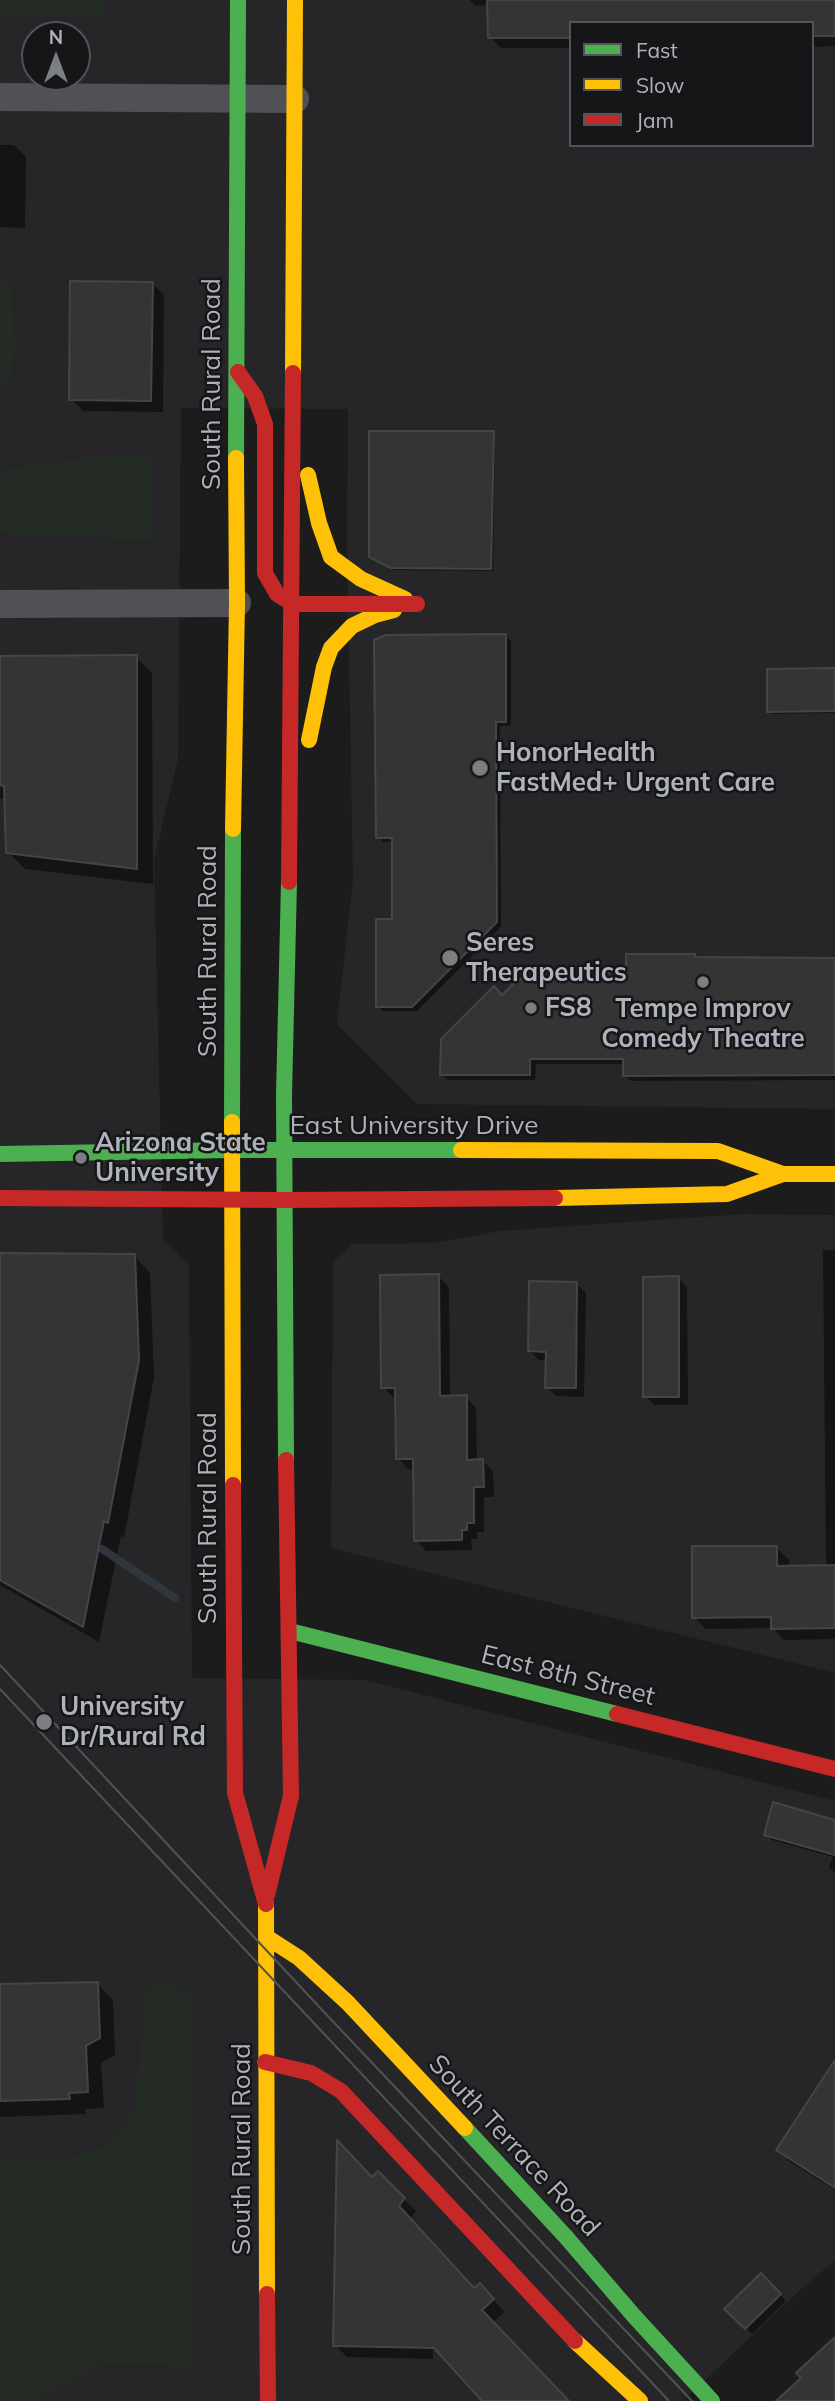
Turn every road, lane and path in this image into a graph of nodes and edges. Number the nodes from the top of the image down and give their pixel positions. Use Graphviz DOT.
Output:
graph roads {
  1 [pos="238,0"];
  2 [pos="295,0"];
  3 [pos="0,97"];
  4 [pos="237,97"];
  5 [pos="295,99"];
  6 [pos="235,368"];
  7 [pos="294,421"];
  8 [pos="237,603"];
  9 [pos="0,604"];
  10 [pos="293,604"];
  11 [pos="417,604"];
  12 [pos="291,822"];
  13 [pos="232,1150"];
  14 [pos="284,1151"];
  15 [pos="0,1154"];
  16 [pos="783,1174"];
  17 [pos="835,1174"];
  18 [pos="0,1198"];
  19 [pos="232,1199"];
  20 [pos="285,1200"];
  21 [pos="290,1631"];
  22 [pos="835,1769"];
  23 [pos="266,1898"];
  24 [pos="268,1938"];
  25 [pos="265,2062"];
  26 [pos="268,2401"];
  27 [pos="640,2401"];
  28 [pos="712,2401"];
  1 -- 4 [label="main road, South Rural Road"];
  2 -- 5 [label="main road, South Rural Road"];
  3 -- 4 [label="street"];
  4 -- 5 [label="street"];
  4 -- 6 [label="main road, South Rural Road"];
  5 -- 7 [label="main road, South Rural Road"];
  6 -- 8 [label="main road, South Rural Road"];
  6 -- 10 [label="main road"];
  7 -- 10 [label="main road, South Rural Road"];
  7 -- 11 [label="main road"];
  8 -- 9 [label="street"];
  8 -- 13 [label="main road, South Rural Road"];
  10 -- 11 [label="main road"];
  10 -- 12 [label="main road, South Rural Road"];
  11 -- 12 [label="main road"];
  12 -- 14 [label="main road, South Rural Road"];
  13 -- 14 [label="main road, East University Drive"];
  13 -- 15 [label="main road, East University Drive"];
  13 -- 19 [label="main road, South Rural Road"];
  14 -- 16 [label="main road, East University Drive"];
  14 -- 20 [label="main road, South Rural Road"];
  16 -- 17 [label="main road, East University Drive"];
  16 -- 20 [label="main road, East University Drive"];
  18 -- 19 [label="main road, East University Drive"];
  19 -- 20 [label="main road, East University Drive"];
  19 -- 23 [label="main road, South Rural Road"];
  20 -- 21 [label="main road, South Rural Road"];
  21 -- 22 [label="main road, East 8th Street"];
  21 -- 23 [label="main road, South Rural Road"];
  23 -- 24 [label="main road, South Rural Road"];
  24 -- 25 [label="main road, South Rural Road"];
  24 -- 28 [label="main road, South Terrace Road"];
  25 -- 26 [label="main road, South Rural Road"];
  25 -- 27 [label="main road"];
}
